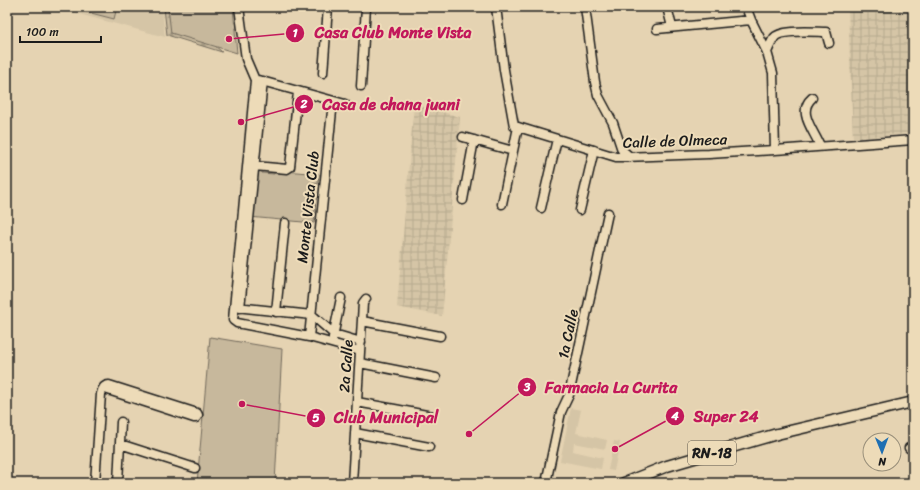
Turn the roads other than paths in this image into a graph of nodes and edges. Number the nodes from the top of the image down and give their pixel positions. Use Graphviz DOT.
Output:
graph roads {
  1 [pos="240,7"];
  2 [pos="328,7"];
  3 [pos="366,7"];
  4 [pos="496,7"];
  5 [pos="585,7"];
  6 [pos="667,7"];
  7 [pos="747,8"];
  8 [pos="751,20"];
  9 [pos="672,27"];
  10 [pos="657,29"];
  11 [pos="829,42"];
  12 [pos="767,52"];
  13 [pos="324,73"];
  14 [pos="259,81"];
  15 [pos="361,86"];
  16 [pos="298,92"];
  17 [pos="812,98"];
  18 [pos="333,101"];
  19 [pos="345,104"];
  20 [pos="517,131"];
  21 [pos="463,137"];
  22 [pos="474,140"];
  23 [pos="913,140"];
  24 [pos="556,142"];
  25 [pos="820,146"];
  26 [pos="775,150"];
  27 [pos="513,151"];
  28 [pos="594,154"];
  29 [pos="630,157"];
  30 [pos="255,166"];
  31 [pos="463,200"];
  32 [pos="502,204"];
  33 [pos="541,208"];
  34 [pos="580,210"];
  35 [pos="608,213"];
  36 [pos="246,216"];
  37 [pos="285,223"];
  38 [pos="341,298"];
  39 [pos="366,299"];
  40 [pos="237,307"];
  41 [pos="276,312"];
  42 [pos="312,315"];
  43 [pos="362,321"];
  44 [pos="334,334"];
  45 [pos="440,336"];
  46 [pos="309,337"];
  47 [pos="361,342"];
  48 [pos="332,343"];
  49 [pos="360,351"];
  50 [pos="363,364"];
  51 [pos="436,378"];
  52 [pos="913,402"];
  53 [pos="360,403"];
  54 [pos="166,406"];
  55 [pos="913,408"];
  56 [pos="432,416"];
  57 [pos="121,422"];
  58 [pos="359,434"];
  59 [pos="559,442"];
  60 [pos="120,444"];
  61 [pos="429,447"];
  62 [pos="195,468"];
  63 [pos="661,468"];
  64 [pos="95,483"];
  65 [pos="118,483"];
  66 [pos="352,483"];
  67 [pos="546,483"];
  68 [pos="551,483"];
  69 [pos="624,483"];
  70 [pos="633,483"];
  71 [pos="642,483"];
  1 -- 14 [label="street"];
  2 -- 13 [label="street"];
  3 -- 15 [label="street"];
  4 -- 20 [label="street"];
  5 -- 29 [label="street"];
  6 -- 9 [label="street"];
  7 -- 8 [label="street"];
  8 -- 9 [label="street"];
  8 -- 12 [label="street"];
  9 -- 10 [label="street"];
  11 -- 12 [label="street"];
  12 -- 26 [label="street"];
  14 -- 16 [label="street"];
  14 -- 30 [label="street"];
  14 -- 36 [label="street"];
  16 -- 18 [label="street"];
  16 -- 30 [label="street, Monte Vista Club"];
  17 -- 25 [label="street"];
  18 -- 19 [label="street"];
  18 -- 42 [label="street, Monte Vista Club"];
  20 -- 24 [label="street, Calle de Olmeca"];
  20 -- 27 [label="street"];
  21 -- 22 [label="street"];
  22 -- 27 [label="street"];
  22 -- 31 [label="street"];
  23 -- 25 [label="street, Calle de Olmeca"];
  24 -- 28 [label="street, Calle de Olmeca"];
  24 -- 33 [label="street"];
  25 -- 26 [label="street, Calle de Olmeca"];
  26 -- 29 [label="street, Calle de Olmeca"];
  27 -- 32 [label="street"];
  28 -- 29 [label="street, Calle de Olmeca"];
  28 -- 34 [label="street"];
  30 -- 36 [label="street"];
  35 -- 67 [label="street, 1a Calle"];
  36 -- 40 [label="street"];
  37 -- 41 [label="street, Monte Vista Club"];
  38 -- 44 [label="street"];
  39 -- 43 [label="street, 2a Calle"];
  40 -- 41 [label="street"];
  40 -- 46 [label="street"];
  41 -- 42 [label="street"];
  42 -- 44 [label="street"];
  42 -- 46 [label="street, Monte Vista Club"];
  43 -- 45 [label="street"];
  43 -- 47 [label="street, 2a Calle"];
  44 -- 47 [label="street"];
  44 -- 48 [label="street"];
  46 -- 48 [label="street"];
  47 -- 49 [label="street, 2a Calle"];
  48 -- 49 [label="street"];
  49 -- 50 [label="street, 2a Calle"];
  50 -- 51 [label="street"];
  50 -- 53 [label="street, 2a Calle"];
  52 -- 63 [label="main road, RN-18"];
  53 -- 56 [label="street"];
  53 -- 58 [label="street, 2a Calle"];
  54 -- 64 [label="street"];
  55 -- 71 [label="main road, RN-18"];
  57 -- 60 [label="street"];
  58 -- 61 [label="street"];
  58 -- 66 [label="street, 2a Calle"];
  59 -- 68 [label="street"];
  60 -- 62 [label="street"];
  60 -- 65 [label="street"];
  63 -- 69 [label="main road, RN-18"];
  63 -- 70 [label="main road"];
}
